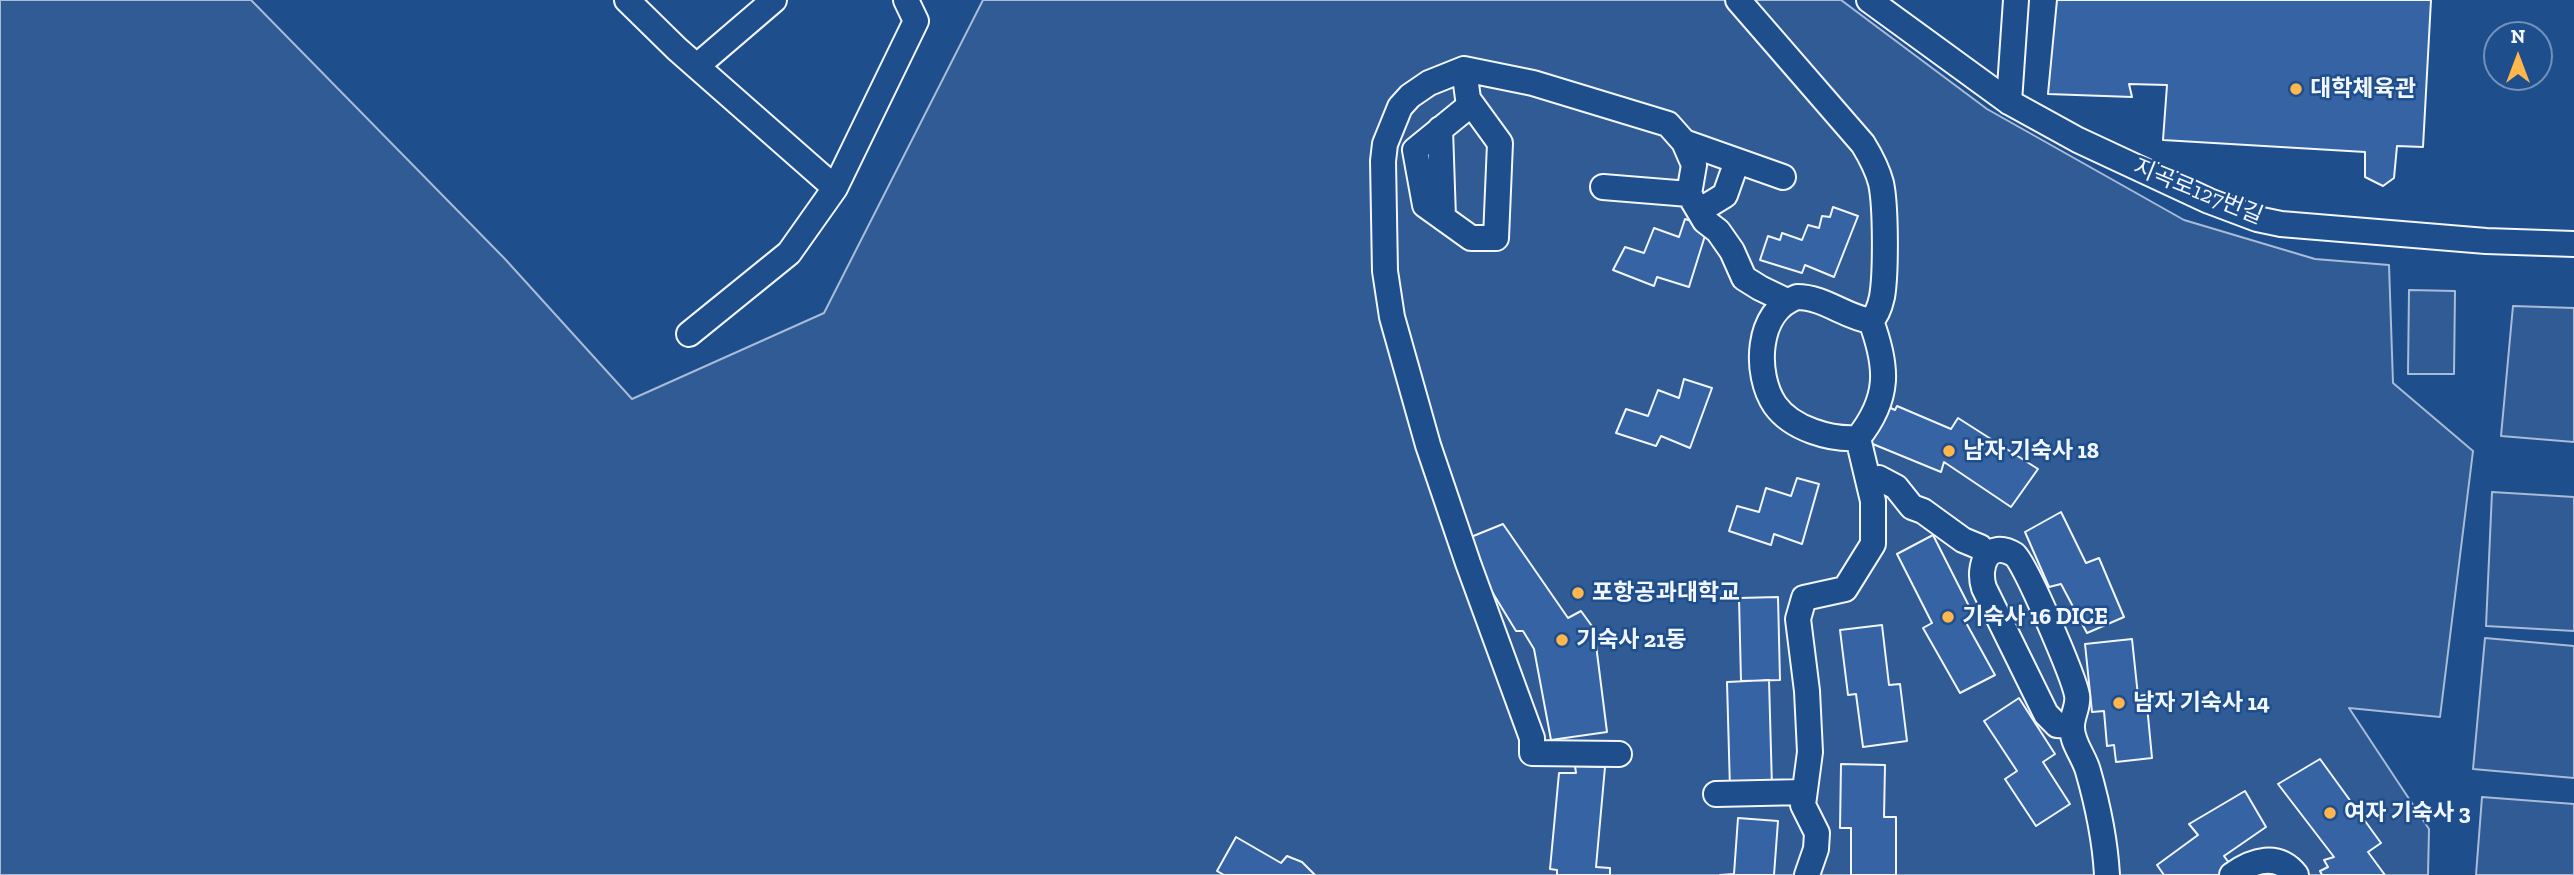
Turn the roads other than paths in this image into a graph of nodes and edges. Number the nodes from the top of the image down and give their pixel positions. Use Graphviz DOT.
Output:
graph roads {
  1 [pos="627,0"];
  2 [pos="774,0"];
  3 [pos="906,0"];
  4 [pos="1738,0"];
  5 [pos="1869,0"];
  6 [pos="2016,0"];
  7 [pos="697,66"];
  8 [pos="1464,69"];
  9 [pos="1468,99"];
  10 [pos="2009,102"];
  11 [pos="1684,142"];
  12 [pos="1737,161"];
  13 [pos="1783,177"];
  14 [pos="1602,187"];
  15 [pos="835,188"];
  16 [pos="1694,202"];
  17 [pos="2574,244"];
  18 [pos="1787,300"];
  19 [pos="1871,321"];
  20 [pos="689,334"];
  21 [pos="1858,438"];
  22 [pos="1870,482"];
  23 [pos="1986,555"];
  24 [pos="2072,726"];
  25 [pos="1619,754"];
  26 [pos="1804,792"];
  27 [pos="1716,793"];
  28 [pos="1807,875"];
  29 [pos="2106,875"];
  30 [pos="2232,875"];
  31 [pos="2296,875"];
  1 -- 7 [label="street"];
  2 -- 7 [label="street"];
  3 -- 15 [label="street"];
  4 -- 19 [label="street"];
  5 -- 10 [label="street, 지곡로127번길"];
  6 -- 10 [label="street"];
  7 -- 15 [label="street"];
  8 -- 9 [label="street"];
  8 -- 11 [label="street"];
  8 -- 25 [label="street"];
  9 -- 9 [label="street"];
  10 -- 17 [label="street, 지곡로127번길"];
  11 -- 12 [label="street"];
  11 -- 16 [label="street"];
  12 -- 13 [label="street"];
  12 -- 16 [label="street"];
  14 -- 16 [label="street"];
  15 -- 20 [label="street"];
  16 -- 18 [label="street"];
  18 -- 19 [label="street"];
  18 -- 21 [label="street"];
  19 -- 21 [label="street"];
  21 -- 22 [label="street"];
  22 -- 23 [label="street"];
  22 -- 26 [label="street"];
  23 -- 24 [label="street"];
  23 -- 24 [label="street"];
  24 -- 29 [label="street"];
  26 -- 27 [label="street"];
  26 -- 28 [label="street"];
  30 -- 31 [label="street"];
}
